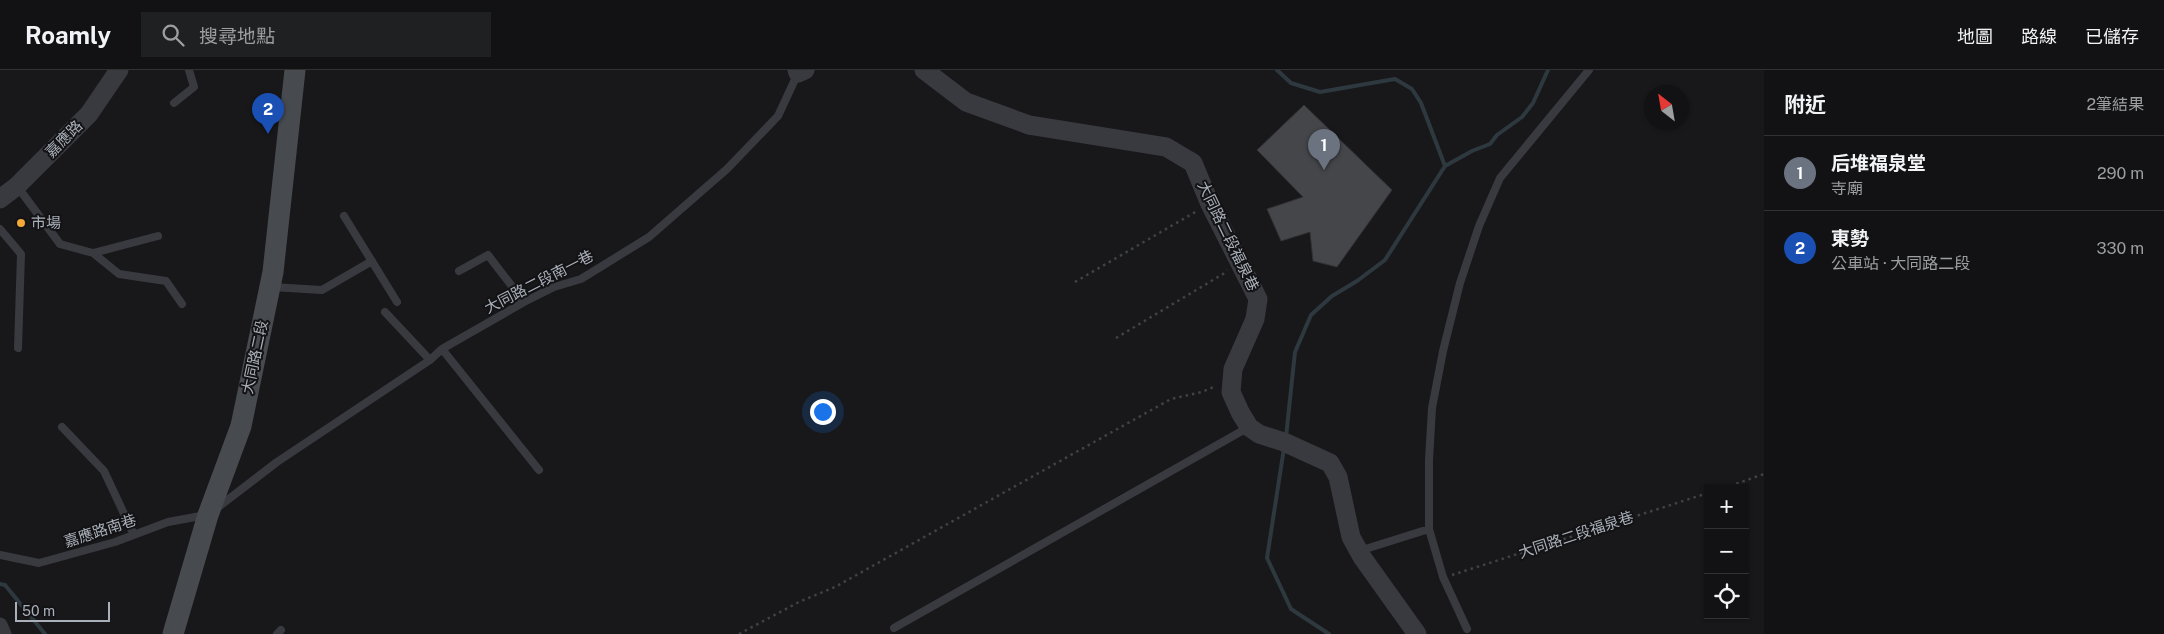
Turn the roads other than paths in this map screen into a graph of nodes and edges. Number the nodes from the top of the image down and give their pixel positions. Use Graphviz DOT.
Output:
graph roads {
  1 [pos="119,70"];
  2 [pos="189,70"];
  3 [pos="295,70"];
  4 [pos="924,70"];
  5 [pos="1589,70"];
  6 [pos="800,71"];
  7 [pos="174,103"];
  8 [pos="17,186"];
  9 [pos="0,199"];
  10 [pos="344,216"];
  11 [pos="0,229"];
  12 [pos="158,236"];
  13 [pos="93,253"];
  14 [pos="372,261"];
  15 [pos="459,271"];
  16 [pos="270,286"];
  17 [pos="397,302"];
  18 [pos="524,302"];
  19 [pos="182,304"];
  20 [pos="385,312"];
  21 [pos="18,348"];
  22 [pos="442,349"];
  23 [pos="430,360"];
  24 [pos="62,426"];
  25 [pos="1249,428"];
  26 [pos="540,470"];
  27 [pos="208,514"];
  28 [pos="1429,529"];
  29 [pos="134,535"];
  30 [pos="1359,551"];
  31 [pos="0,555"];
  32 [pos="0,625"];
  33 [pos="894,628"];
  34 [pos="1467,629"];
  35 [pos="4,634"];
  36 [pos="173,634"];
  37 [pos="1417,634"];
  1 -- 8 [label="street, 嘉應路"];
  2 -- 7 [label="lane"];
  3 -- 16 [label="main road, 大同路二段"];
  4 -- 25 [label="street, 大同路二段福泉巷"];
  5 -- 28 [label="lane"];
  6 -- 18 [label="lane, 大同路二段南一巷"];
  8 -- 9 [label="street, 嘉應路"];
  8 -- 13 [label="lane"];
  10 -- 14 [label="lane"];
  11 -- 21 [label="lane"];
  12 -- 13 [label="lane"];
  13 -- 19 [label="lane"];
  14 -- 16 [label="lane"];
  14 -- 17 [label="lane"];
  15 -- 18 [label="lane"];
  16 -- 27 [label="main road, 大同路二段"];
  18 -- 22 [label="lane, 大同路二段南一巷"];
  20 -- 23 [label="lane"];
  22 -- 23 [label="lane, 大同路二段南一巷"];
  22 -- 26 [label="lane"];
  23 -- 27 [label="lane, 大同路二段南一巷"];
  24 -- 29 [label="lane"];
  25 -- 30 [label="street"];
  25 -- 33 [label="lane"];
  27 -- 29 [label="lane, 嘉應路南巷"];
  27 -- 36 [label="main road, 大同路二段"];
  28 -- 30 [label="lane"];
  28 -- 34 [label="lane"];
  29 -- 31 [label="lane, 嘉應路南巷"];
  30 -- 37 [label="street"];
  32 -- 35 [label="street"];
}
